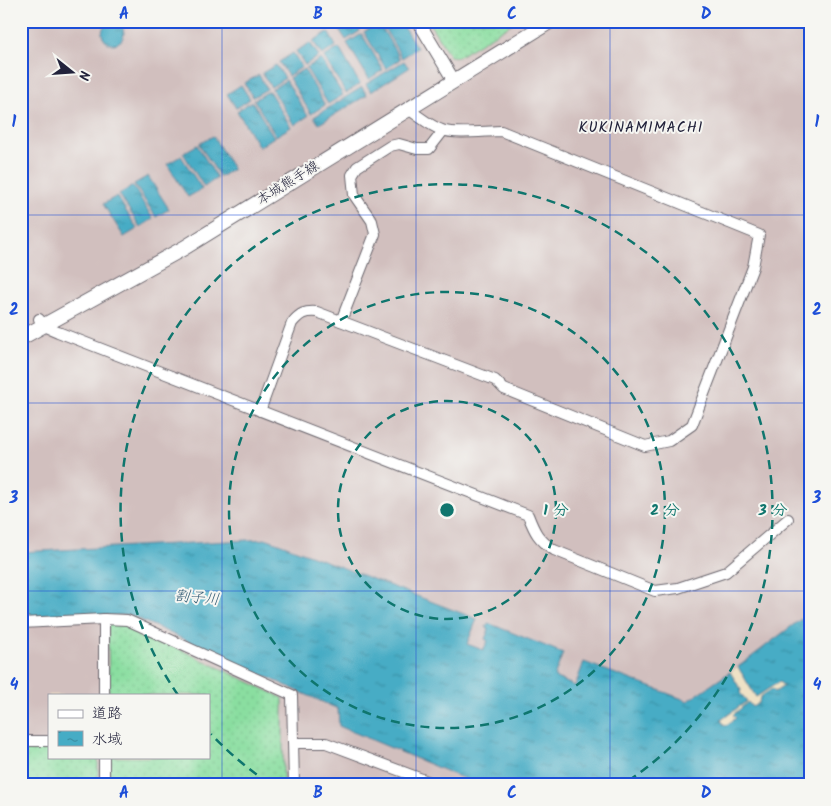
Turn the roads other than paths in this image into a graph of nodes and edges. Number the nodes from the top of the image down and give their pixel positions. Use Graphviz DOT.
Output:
graph roads {
  1 [pos="418,21"];
  2 [pos="537,21"];
  3 [pos="551,21"];
  4 [pos="452,78"];
  5 [pos="408,109"];
  6 [pos="442,131"];
  7 [pos="341,321"];
  8 [pos="41,323"];
  9 [pos="21,329"];
  10 [pos="21,338"];
  11 [pos="260,411"];
  12 [pos="788,519"];
  13 [pos="104,619"];
  14 [pos="21,623"];
  15 [pos="104,694"];
  16 [pos="21,741"];
  17 [pos="48,741"];
  18 [pos="294,743"];
  19 [pos="104,758"];
  20 [pos="104,785"];
  21 [pos="294,785"];
  22 [pos="438,785"];
  1 -- 4 [label="street"];
  2 -- 4 [label="main road, 本城熊手線"];
  3 -- 4 [label="main road, 本城熊手線"];
  4 -- 5 [label="main road, 本城熊手線"];
  4 -- 8 [label="main road, 本城熊手線"];
  5 -- 6 [label="street"];
  5 -- 8 [label="main road, 本城熊手線"];
  6 -- 7 [label="street"];
  6 -- 7 [label="street"];
  7 -- 11 [label="street"];
  8 -- 9 [label="main road, 本城熊手線"];
  8 -- 10 [label="main road, 本城熊手線"];
  8 -- 11 [label="street"];
  11 -- 12 [label="street"];
  13 -- 14 [label="street"];
  13 -- 15 [label="street"];
  13 -- 18 [label="street"];
  16 -- 17 [label="street"];
  18 -- 21 [label="street"];
  18 -- 22 [label="street"];
  19 -- 20 [label="street"];
}
